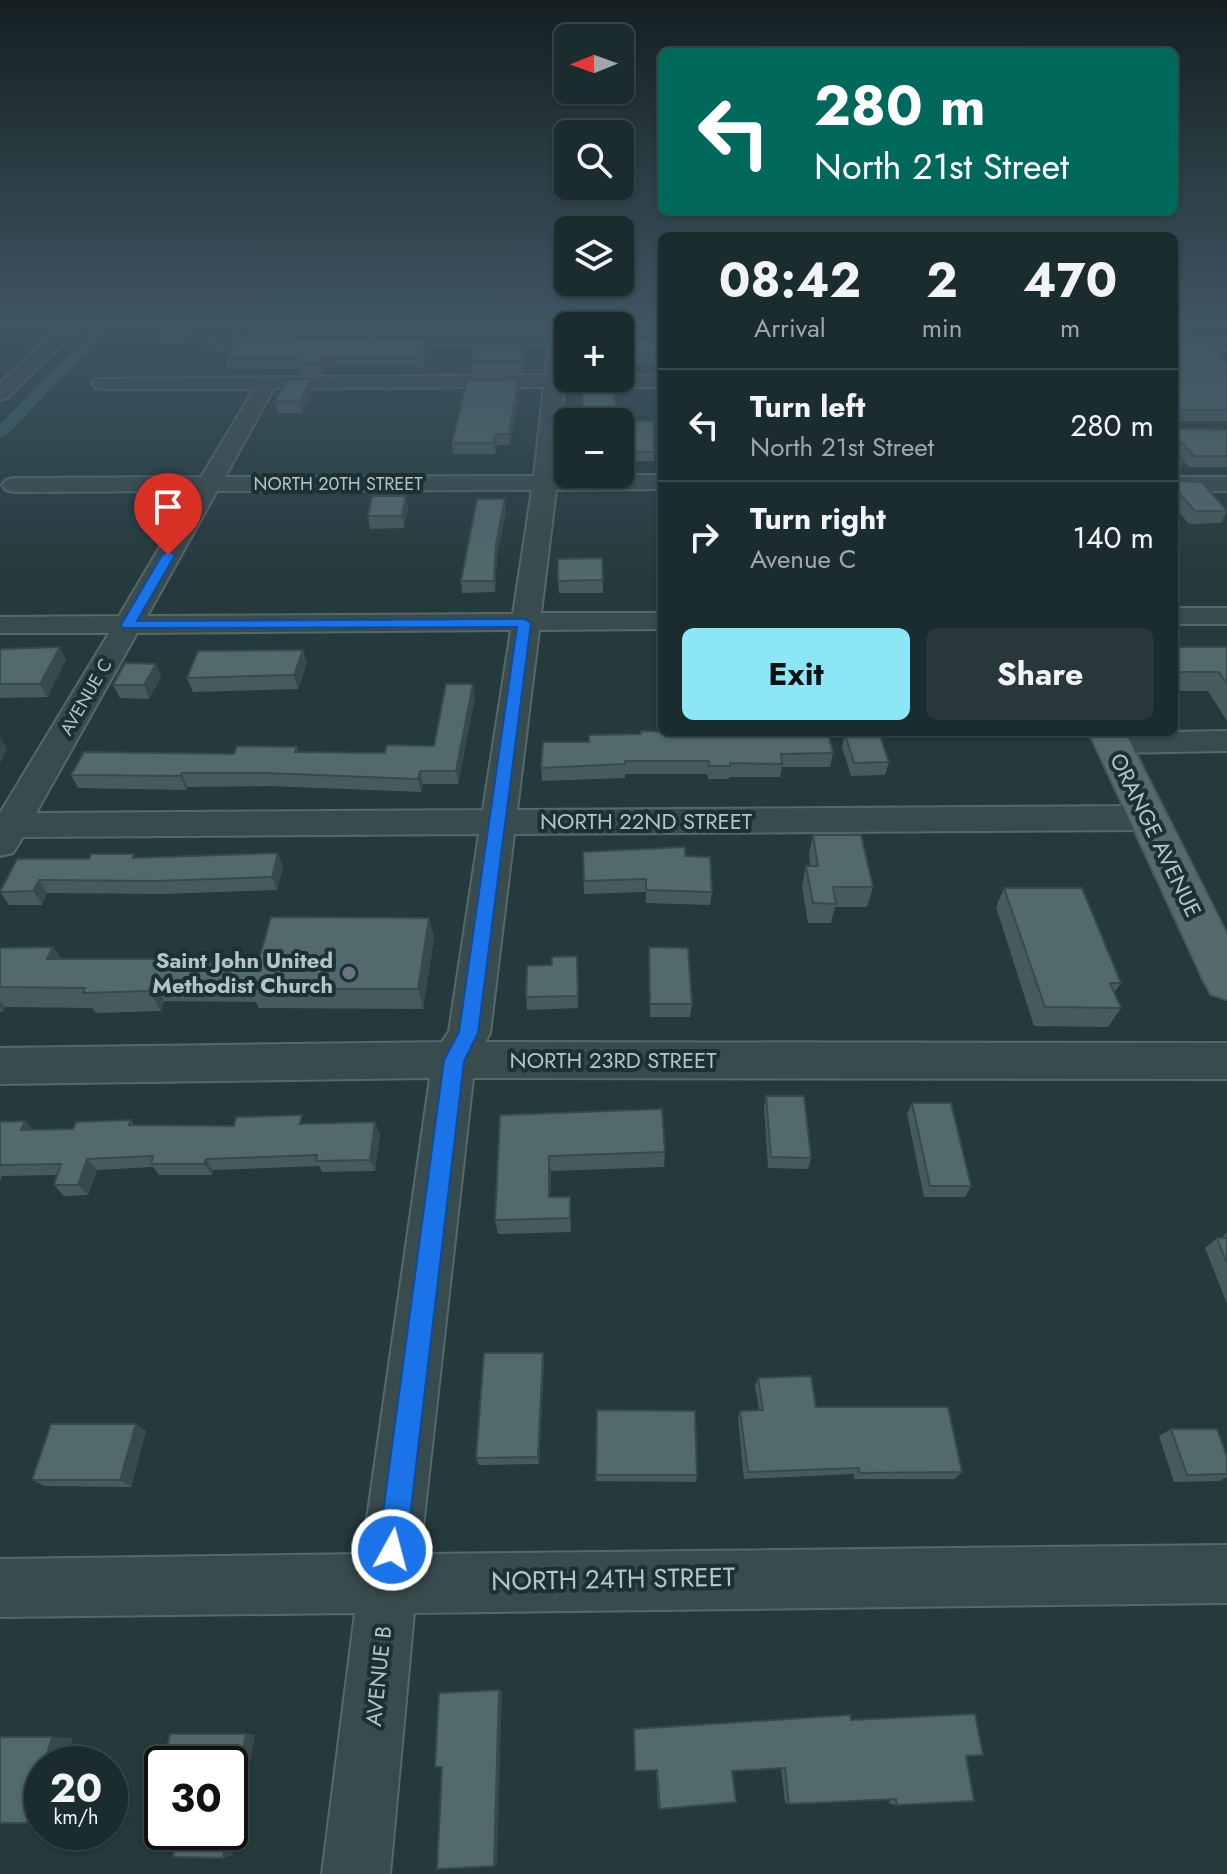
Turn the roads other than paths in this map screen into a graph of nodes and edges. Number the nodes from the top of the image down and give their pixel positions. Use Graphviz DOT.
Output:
graph roads {
  1 [pos="253,407"];
  2 [pos="553,407"];
  3 [pos="658,482"];
  4 [pos="545,483"];
  5 [pos="209,484"];
  6 [pos="1178,484"];
  7 [pos="1227,484"];
  8 [pos="14,485"];
  9 [pos="1178,616"];
  10 [pos="1227,616"];
  11 [pos="658,621"];
  12 [pos="524,623"];
  13 [pos="0,625"];
  14 [pos="128,625"];
  15 [pos="1109,738"];
  16 [pos="1227,741"];
  17 [pos="1147,818"];
  18 [pos="496,822"];
  19 [pos="4,832"];
  20 [pos="1227,981"];
  21 [pos="454,1060"];
  22 [pos="1227,1061"];
  23 [pos="0,1066"];
  24 [pos="1227,1574"];
  25 [pos="388,1581"];
  26 [pos="0,1588"];
  27 [pos="356,1874"];
  1 -- 5 [label="street, AVENUE C"];
  2 -- 4 [label="street, AVENUE B"];
  3 -- 4 [label="street, NORTH 20TH STREET"];
  4 -- 5 [label="street, NORTH 20TH STREET"];
  4 -- 12 [label="street, AVENUE B"];
  5 -- 8 [label="street, NORTH 20TH STREET"];
  5 -- 14 [label="street, AVENUE C"];
  6 -- 7 [label="street"];
  9 -- 10 [label="street"];
  11 -- 12 [label="street"];
  12 -- 14 [label="street"];
  12 -- 18 [label="street, AVENUE B"];
  13 -- 14 [label="street"];
  14 -- 19 [label="street, AVENUE C"];
  15 -- 16 [label="street"];
  15 -- 17 [label="main road, ORANGE AVENUE"];
  17 -- 18 [label="street, NORTH 22ND STREET"];
  17 -- 20 [label="main road, ORANGE AVENUE"];
  18 -- 19 [label="street, NORTH 22ND STREET"];
  18 -- 21 [label="street, AVENUE B"];
  21 -- 22 [label="street, NORTH 23RD STREET"];
  21 -- 23 [label="street, NORTH 23RD STREET"];
  21 -- 25 [label="street, AVENUE B"];
  24 -- 25 [label="street, NORTH 24TH STREET"];
  25 -- 26 [label="street, NORTH 24TH STREET"];
  25 -- 27 [label="street, AVENUE B"];
}
